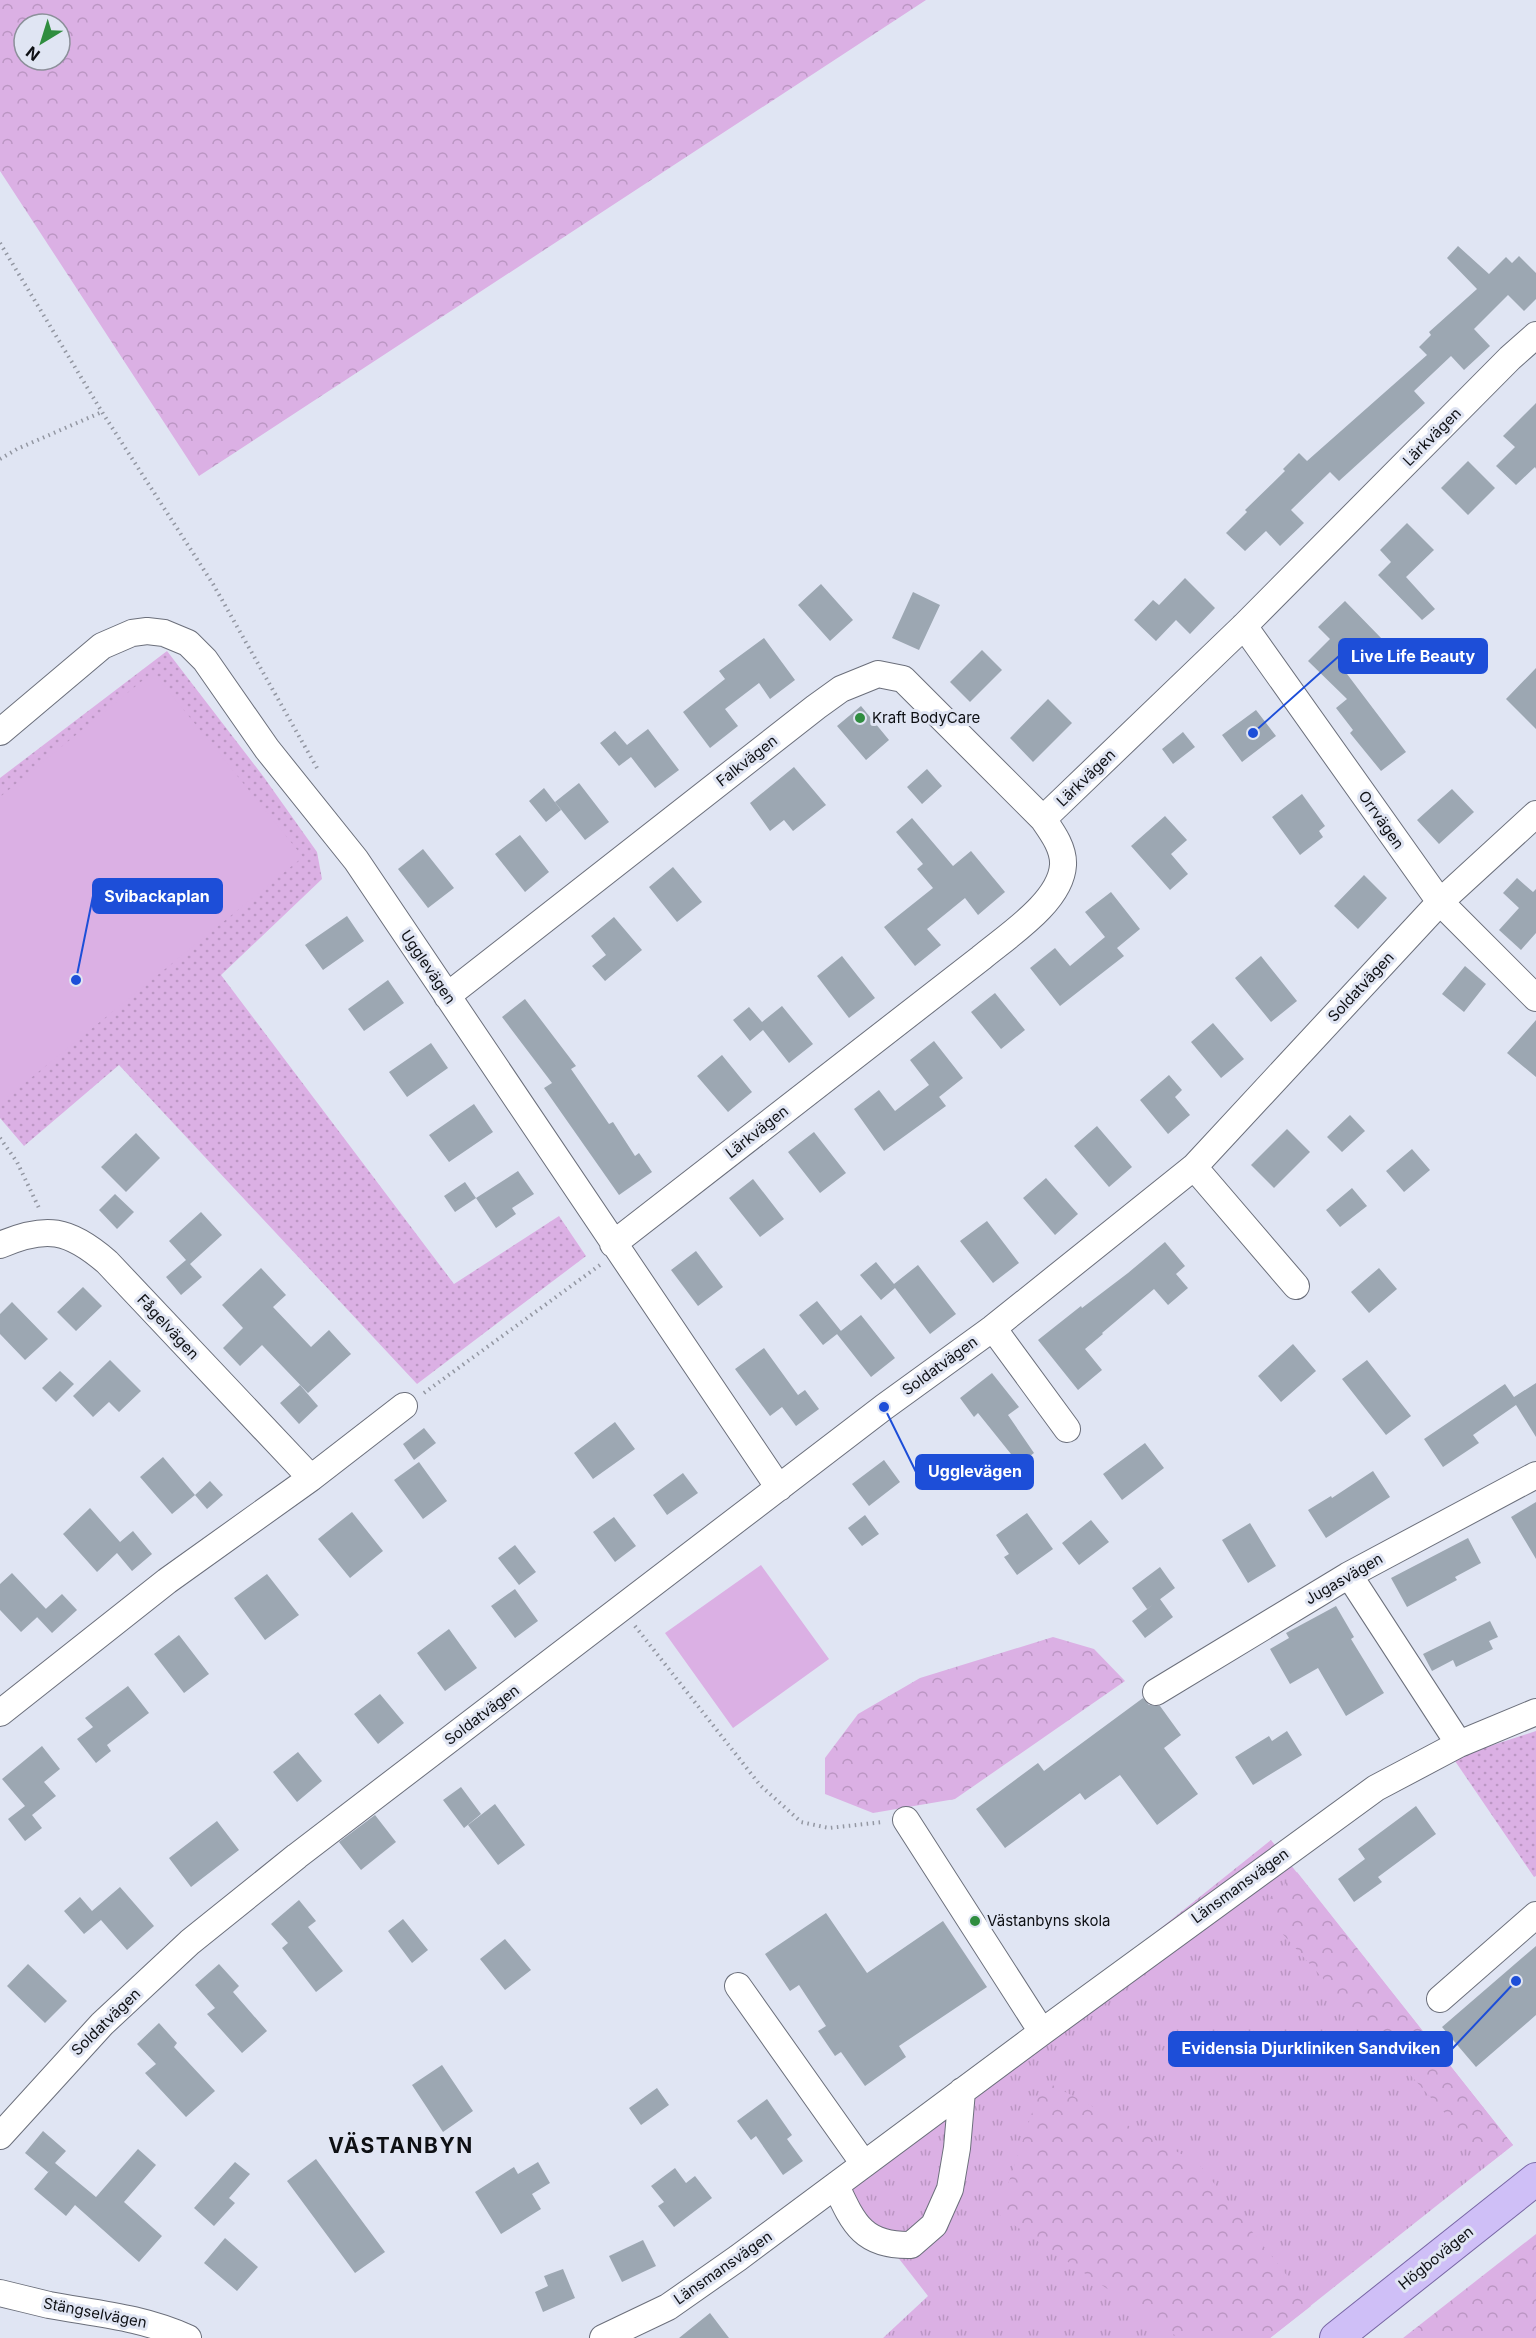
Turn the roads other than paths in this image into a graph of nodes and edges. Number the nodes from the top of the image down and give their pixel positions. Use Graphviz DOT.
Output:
graph roads {
  1 [pos="1536,335"];
  2 [pos="1244,626"];
  3 [pos="0,732"];
  4 [pos="1536,814"];
  5 [pos="1043,819"];
  6 [pos="1440,902"];
  7 [pos="447,996"];
  8 [pos="1536,998"];
  9 [pos="1194,1167"];
  10 [pos="0,1245"];
  11 [pos="616,1248"];
  12 [pos="1296,1286"];
  13 [pos="993,1328"];
  14 [pos="404,1406"];
  15 [pos="1067,1429"];
  16 [pos="1536,1475"];
  17 [pos="311,1478"];
  18 [pos="779,1488"];
  19 [pos="1349,1575"];
  20 [pos="1156,1692"];
  21 [pos="0,1713"];
  22 [pos="1536,1713"];
  23 [pos="1460,1743"];
  24 [pos="906,1820"];
  25 [pos="1536,1915"];
  26 [pos="738,1986"];
  27 [pos="1440,2000"];
  28 [pos="1042,2032"];
  29 [pos="962,2091"];
  30 [pos="0,2136"];
  31 [pos="864,2164"];
  32 [pos="1536,2178"];
  33 [pos="836,2186"];
  34 [pos="0,2293"];
  35 [pos="188,2338"];
  36 [pos="603,2338"];
  37 [pos="1336,2338"];
  1 -- 2 [label="street, Lärkvägen"];
  2 -- 5 [label="street, Lärkvägen"];
  2 -- 6 [label="street, Orrvägen"];
  3 -- 7 [label="street, Ugglevägen"];
  4 -- 6 [label="street, Soldatvägen"];
  5 -- 7 [label="street, Falkvägen"];
  5 -- 11 [label="street, Lärkvägen"];
  6 -- 8 [label="street, Orrvägen"];
  6 -- 9 [label="street, Soldatvägen"];
  7 -- 11 [label="street, Ugglevägen"];
  9 -- 12 [label="street"];
  9 -- 13 [label="street, Soldatvägen"];
  10 -- 17 [label="street, Fågelvägen"];
  11 -- 18 [label="street, Ugglevägen"];
  13 -- 15 [label="street, Soldatvägen"];
  13 -- 18 [label="street, Soldatvägen"];
  14 -- 17 [label="street"];
  16 -- 19 [label="street, Jugasvägen"];
  17 -- 21 [label="street"];
  18 -- 30 [label="street, Soldatvägen"];
  19 -- 20 [label="street, Jugasvägen"];
  19 -- 23 [label="street"];
  22 -- 23 [label="street, Länsmansvägen"];
  23 -- 28 [label="street, Länsmansvägen"];
  24 -- 28 [label="street"];
  25 -- 27 [label="street"];
  26 -- 31 [label="street"];
  28 -- 29 [label="street, Länsmansvägen"];
  29 -- 31 [label="street, Länsmansvägen"];
  29 -- 33 [label="street"];
  31 -- 33 [label="street, Länsmansvägen"];
  32 -- 37 [label="main road, Högbovägen"];
  33 -- 36 [label="street, Länsmansvägen"];
  34 -- 35 [label="street, Stängselvägen"];
}
